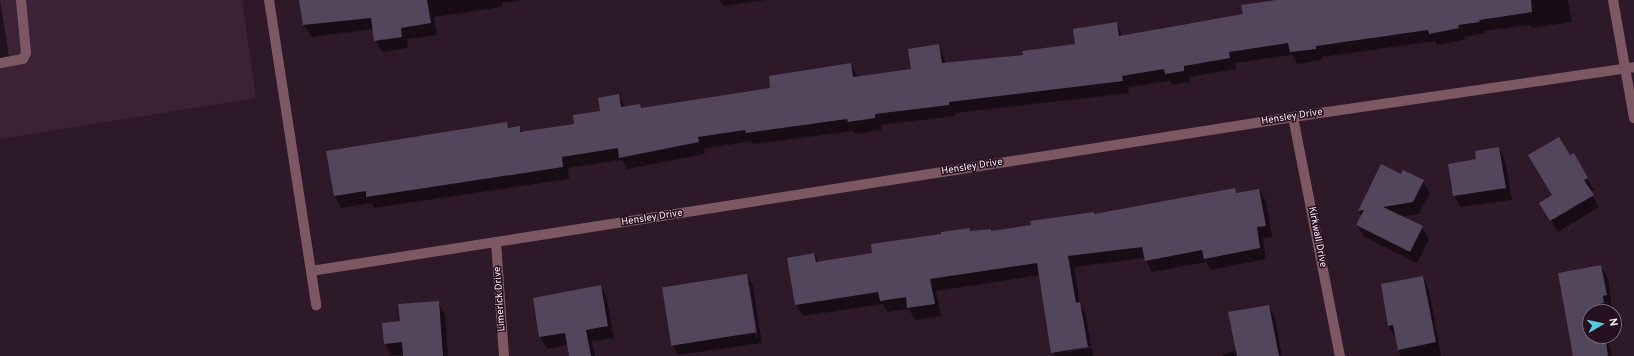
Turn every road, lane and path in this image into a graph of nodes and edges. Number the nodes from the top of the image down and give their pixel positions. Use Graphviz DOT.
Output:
graph roads {
  1 [pos="21,0"];
  2 [pos="269,0"];
  3 [pos="1613,0"];
  4 [pos="0,63"];
  5 [pos="1629,67"];
  6 [pos="1293,117"];
  7 [pos="1634,118"];
  8 [pos="496,242"];
  9 [pos="311,271"];
  10 [pos="316,305"];
  11 [pos="504,356"];
  12 [pos="1340,356"];
  1 -- 4 [label="street"];
  2 -- 9 [label="street"];
  3 -- 5 [label="street"];
  5 -- 6 [label="street, Hensley Drive"];
  5 -- 7 [label="street"];
  6 -- 8 [label="street, Hensley Drive"];
  6 -- 12 [label="street, Kirkwall Drive"];
  8 -- 9 [label="street, Hensley Drive"];
  8 -- 11 [label="street, Limerick Drive"];
  9 -- 10 [label="street"];
}
